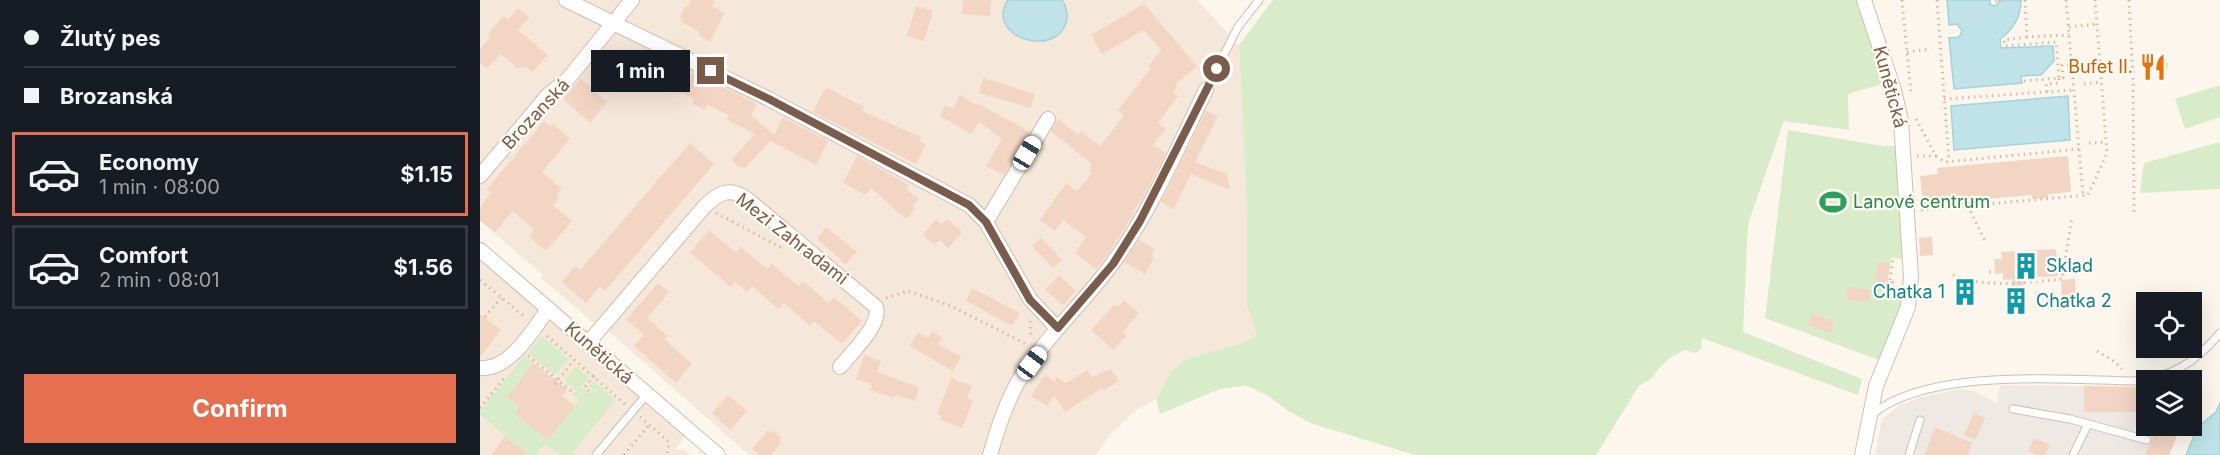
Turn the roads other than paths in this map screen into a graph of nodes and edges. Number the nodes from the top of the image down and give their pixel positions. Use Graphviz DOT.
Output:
graph roads {
  1 [pos="566,0"];
  2 [pos="632,0"];
  3 [pos="1259,0"];
  4 [pos="1864,0"];
  5 [pos="614,24"];
  6 [pos="1206,90"];
  7 [pos="1048,119"];
  8 [pos="480,176"];
  9 [pos="986,222"];
  10 [pos="480,250"];
  11 [pos="548,309"];
  12 [pos="1058,328"];
  13 [pos="2220,333"];
  14 [pos="588,343"];
  15 [pos="840,367"];
  16 [pos="480,368"];
  17 [pos="647,394"];
  18 [pos="2013,409"];
  19 [pos="1870,416"];
  20 [pos="1920,420"];
  21 [pos="2088,424"];
  22 [pos="2147,441"];
  23 [pos="596,455"];
  24 [pos="718,455"];
  25 [pos="990,455"];
  26 [pos="1862,455"];
  27 [pos="1909,455"];
  28 [pos="2073,455"];
  1 -- 5 [label="street"];
  2 -- 5 [label="street, Brozanská"];
  3 -- 6 [label="lane"];
  4 -- 19 [label="street, Kunětická"];
  5 -- 8 [label="street, Brozanská"];
  5 -- 9 [label="street"];
  6 -- 12 [label="street"];
  7 -- 9 [label="street"];
  9 -- 12 [label="street"];
  10 -- 11 [label="street, Kunětická"];
  11 -- 14 [label="street, Kunětická"];
  11 -- 16 [label="street"];
  12 -- 25 [label="street"];
  13 -- 19 [label="lane"];
  14 -- 15 [label="street, Mezi Zahradami"];
  14 -- 17 [label="street, Kunětická"];
  17 -- 23 [label="lane"];
  17 -- 24 [label="street, Kunětická"];
  18 -- 21 [label="lane"];
  19 -- 26 [label="street, Kunětická"];
  20 -- 27 [label="lane"];
  21 -- 22 [label="lane"];
  21 -- 28 [label="lane"];
}
